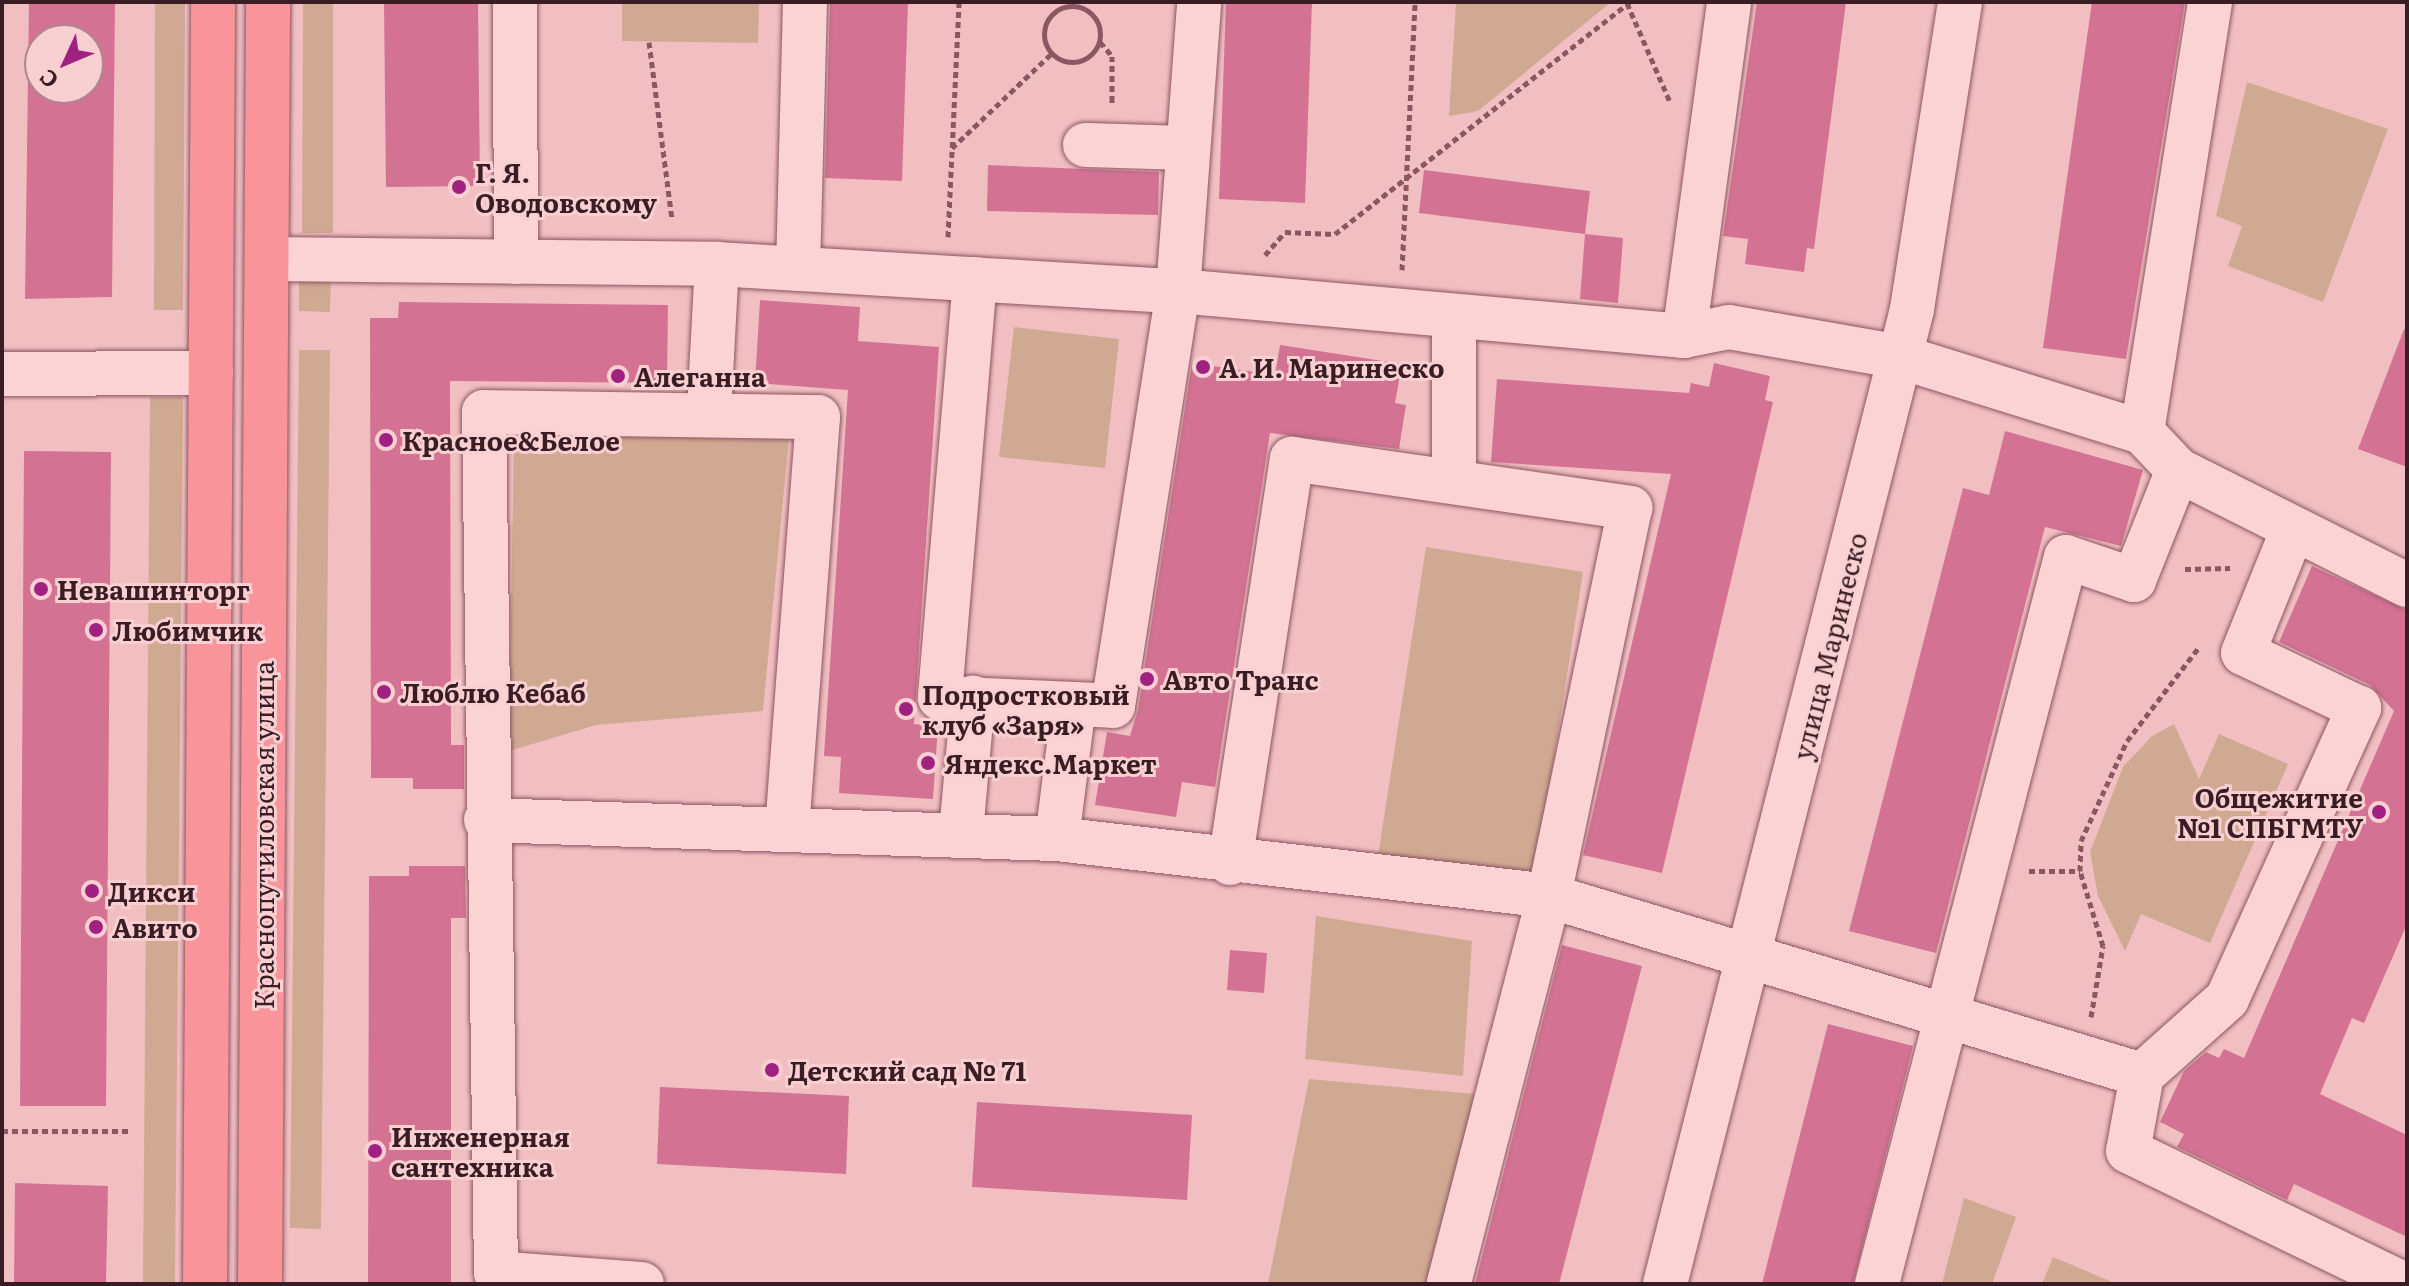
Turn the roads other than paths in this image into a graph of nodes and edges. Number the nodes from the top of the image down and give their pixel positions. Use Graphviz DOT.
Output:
graph roads {
  1 [pos="213,2"];
  2 [pos="268,2"];
  3 [pos="515,2"];
  4 [pos="805,2"];
  5 [pos="1199,2"];
  6 [pos="1729,2"];
  7 [pos="1960,2"];
  8 [pos="2210,2"];
  9 [pos="1098,146"];
  10 [pos="1188,148"];
  11 [pos="267,259"];
  12 [pos="516,262"];
  13 [pos="697,264"];
  14 [pos="798,269"];
  15 [pos="960,279"];
  16 [pos="1178,291"];
  17 [pos="1454,316"];
  18 [pos="1684,336"];
  19 [pos="1901,357"];
  20 [pos="211,373"];
  21 [pos="2,374"];
  22 [pos="709,411"];
  23 [pos="2142,432"];
  24 [pos="2178,470"];
  25 [pos="1454,479"];
  26 [pos="2292,532"];
  27 [pos="2407,585"];
  28 [pos="973,698"];
  29 [pos="1074,704"];
  30 [pos="486,820"];
  31 [pos="787,825"];
  32 [pos="961,833"];
  33 [pos="1057,839"];
  34 [pos="1230,863"];
  35 [pos="1549,896"];
  36 [pos="1750,955"];
  37 [pos="1946,1020"];
  38 [pos="2142,1075"];
  39 [pos="569,1282"];
  40 [pos="205,1284"];
  41 [pos="260,1284"];
  42 [pos="642,1284"];
  43 [pos="1449,1284"];
  44 [pos="1665,1284"];
  45 [pos="1877,1284"];
  46 [pos="2403,1284"];
  1 -- 20 [label="main road, Краснопутиловская улица"];
  2 -- 11 [label="main road, Краснопутиловская улица"];
  3 -- 12 [label="street"];
  4 -- 14 [label="street"];
  5 -- 10 [label="street"];
  6 -- 18 [label="street"];
  7 -- 19 [label="street, улица Маринеско"];
  8 -- 23 [label="street"];
  9 -- 10 [label="street"];
  10 -- 16 [label="street"];
  11 -- 12 [label="street"];
  11 -- 41 [label="main road, Краснопутиловская улица"];
  12 -- 13 [label="street"];
  13 -- 14 [label="street"];
  13 -- 22 [label="street"];
  14 -- 15 [label="street"];
  15 -- 16 [label="street"];
  15 -- 28 [label="street"];
  16 -- 17 [label="street"];
  16 -- 29 [label="street"];
  17 -- 18 [label="street"];
  17 -- 25 [label="street"];
  18 -- 19 [label="street"];
  19 -- 23 [label="street"];
  19 -- 36 [label="street, улица Маринеско"];
  20 -- 21 [label="street"];
  20 -- 40 [label="main road, Краснопутиловская улица"];
  22 -- 30 [label="street"];
  22 -- 31 [label="street"];
  23 -- 24 [label="street"];
  24 -- 26 [label="street"];
  24 -- 37 [label="street"];
  25 -- 34 [label="street"];
  25 -- 35 [label="street"];
  26 -- 27 [label="street"];
  26 -- 38 [label="street"];
  28 -- 29 [label="street"];
  28 -- 32 [label="street"];
  29 -- 33 [label="street"];
  30 -- 31 [label="street"];
  30 -- 39 [label="street"];
  31 -- 32 [label="street"];
  32 -- 33 [label="street"];
  33 -- 34 [label="street"];
  34 -- 35 [label="street"];
  35 -- 36 [label="street"];
  35 -- 43 [label="street"];
  36 -- 37 [label="street"];
  36 -- 44 [label="street, улица Маринеско"];
  37 -- 38 [label="street"];
  37 -- 45 [label="street"];
  38 -- 46 [label="street"];
  39 -- 42 [label="street"];
}
